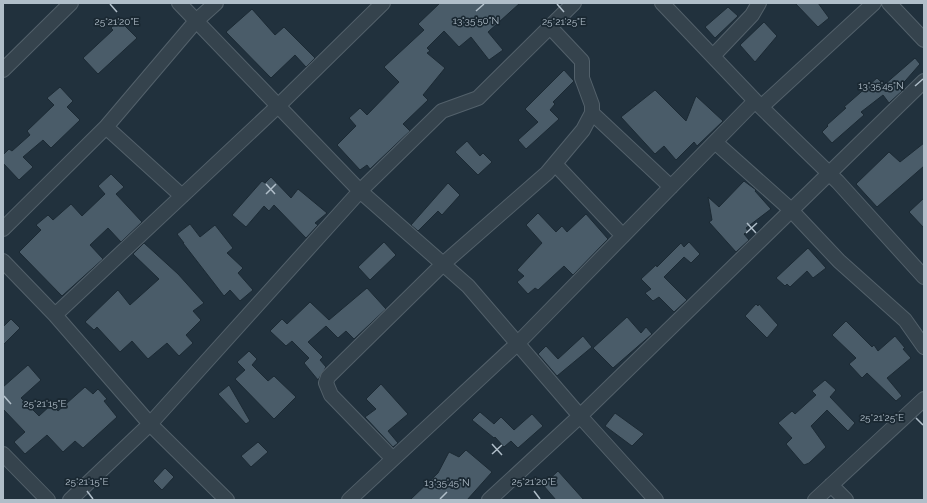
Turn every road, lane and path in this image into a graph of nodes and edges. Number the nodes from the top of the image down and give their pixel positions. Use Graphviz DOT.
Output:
graph roads {
  1 [pos="71,3"];
  2 [pos="179,3"];
  3 [pos="216,3"];
  4 [pos="383,3"];
  5 [pos="574,3"];
  6 [pos="662,3"];
  7 [pos="759,3"];
  8 [pos="874,3"];
  9 [pos="889,3"];
  10 [pos="196,21"];
  11 [pos="550,27"];
  12 [pos="924,40"];
  13 [pos="713,56"];
  14 [pos="3,70"];
  15 [pos="924,81"];
  16 [pos="758,104"];
  17 [pos="278,106"];
  18 [pos="592,113"];
  19 [pos="106,127"];
  20 [pos="716,142"];
  21 [pos="555,164"];
  22 [pos="828,172"];
  23 [pos="671,187"];
  24 [pos="360,191"];
  25 [pos="182,196"];
  26 [pos="790,209"];
  27 [pos="3,229"];
  28 [pos="623,236"];
  29 [pos="3,260"];
  30 [pos="443,264"];
  31 [pos="924,277"];
  32 [pos="55,315"];
  33 [pos="518,343"];
  34 [pos="924,347"];
  35 [pos="922,405"];
  36 [pos="580,416"];
  37 [pos="150,424"];
  38 [pos="3,454"];
  39 [pos="393,459"];
  40 [pos="831,485"];
  41 [pos="48,500"];
  42 [pos="70,500"];
  43 [pos="227,500"];
  44 [pos="349,500"];
  45 [pos="489,500"];
  46 [pos="656,500"];
  47 [pos="815,500"];
  48 [pos="846,500"];
  1 -- 14 [label="street"];
  2 -- 10 [label="street"];
  3 -- 10 [label="street"];
  4 -- 17 [label="street"];
  5 -- 11 [label="street"];
  6 -- 13 [label="street"];
  7 -- 13 [label="street"];
  8 -- 16 [label="street"];
  9 -- 12 [label="street"];
  10 -- 17 [label="street"];
  10 -- 19 [label="street"];
  11 -- 18 [label="street"];
  11 -- 24 [label="street"];
  13 -- 16 [label="street"];
  15 -- 22 [label="street"];
  16 -- 20 [label="street"];
  16 -- 22 [label="street"];
  17 -- 24 [label="street"];
  17 -- 25 [label="street"];
  18 -- 21 [label="street"];
  18 -- 23 [label="street"];
  19 -- 25 [label="street"];
  19 -- 27 [label="street"];
  20 -- 23 [label="street"];
  20 -- 26 [label="street"];
  21 -- 28 [label="street"];
  21 -- 30 [label="street"];
  22 -- 26 [label="street"];
  22 -- 31 [label="street"];
  23 -- 28 [label="street"];
  24 -- 30 [label="street"];
  24 -- 37 [label="street"];
  25 -- 32 [label="street"];
  26 -- 34 [label="street"];
  26 -- 36 [label="street"];
  28 -- 33 [label="street"];
  29 -- 32 [label="street"];
  30 -- 33 [label="street"];
  30 -- 39 [label="street"];
  32 -- 37 [label="street"];
  33 -- 36 [label="street"];
  33 -- 39 [label="street"];
  35 -- 40 [label="street"];
  36 -- 45 [label="street"];
  36 -- 46 [label="street"];
  37 -- 42 [label="street"];
  37 -- 43 [label="street"];
  38 -- 41 [label="street"];
  39 -- 44 [label="street"];
  40 -- 47 [label="street"];
  40 -- 48 [label="street"];
}
